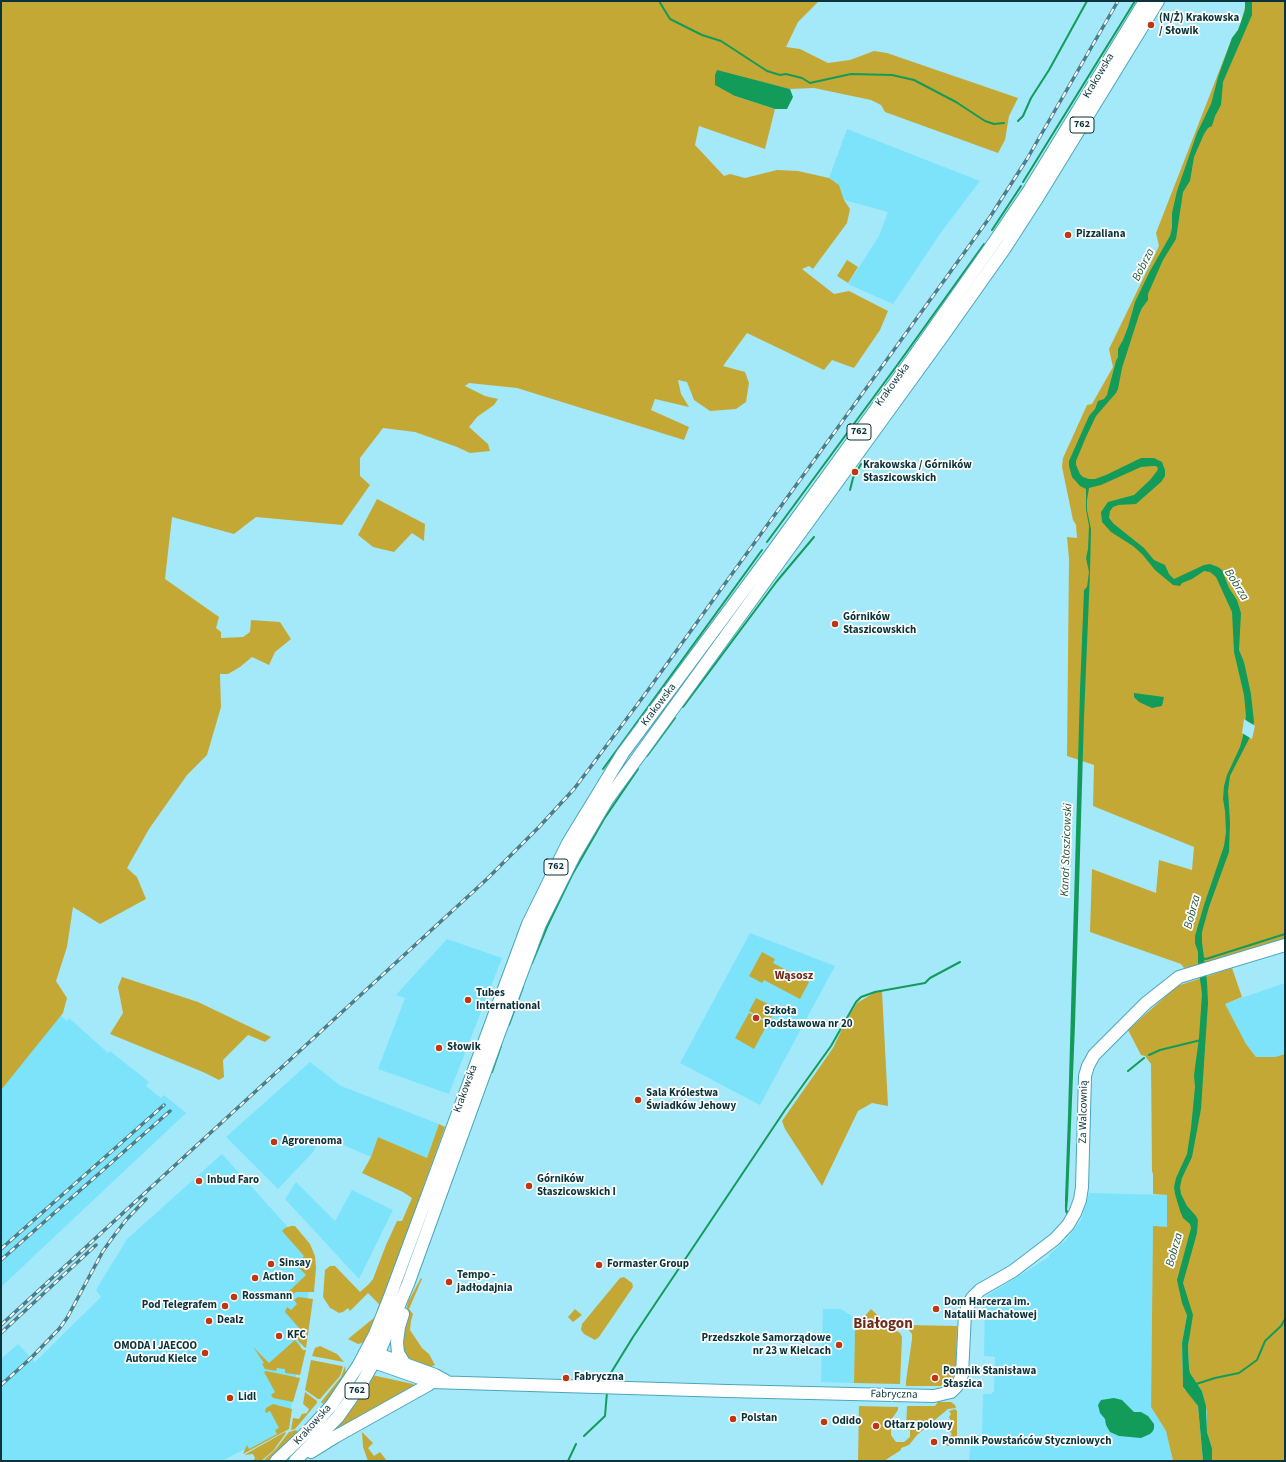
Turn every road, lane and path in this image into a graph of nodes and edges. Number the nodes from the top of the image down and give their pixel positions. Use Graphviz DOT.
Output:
graph roads {
  1 [pos="1145,1"];
  2 [pos="1158,1"];
  3 [pos="1285,945"];
  4 [pos="408,1284"];
  5 [pos="371,1356"];
  6 [pos="405,1364"];
  7 [pos="431,1382"];
  8 [pos="448,1382"];
  9 [pos="955,1389"];
  10 [pos="296,1460"];
  11 [pos="276,1461"];
  1 -- 5 [label="main road, Krakowska / 762"];
  2 -- 4 [label="main road, Krakowska / 762"];
  3 -- 9 [label="main road, Za Walcownią"];
  4 -- 5 [label="main road, Krakowska / 762"];
  4 -- 6 [label="main road"];
  5 -- 6 [label="main road, Fabryczna"];
  5 -- 7 [label="main road, Fabryczna"];
  5 -- 10 [label="main road, Krakowska / 762"];
  5 -- 11 [label="main road, Krakowska / 762"];
  6 -- 8 [label="main road, Fabryczna"];
  7 -- 8 [label="main road, Fabryczna"];
  7 -- 10 [label="main road"];
  8 -- 9 [label="main road, Fabryczna"];
}
